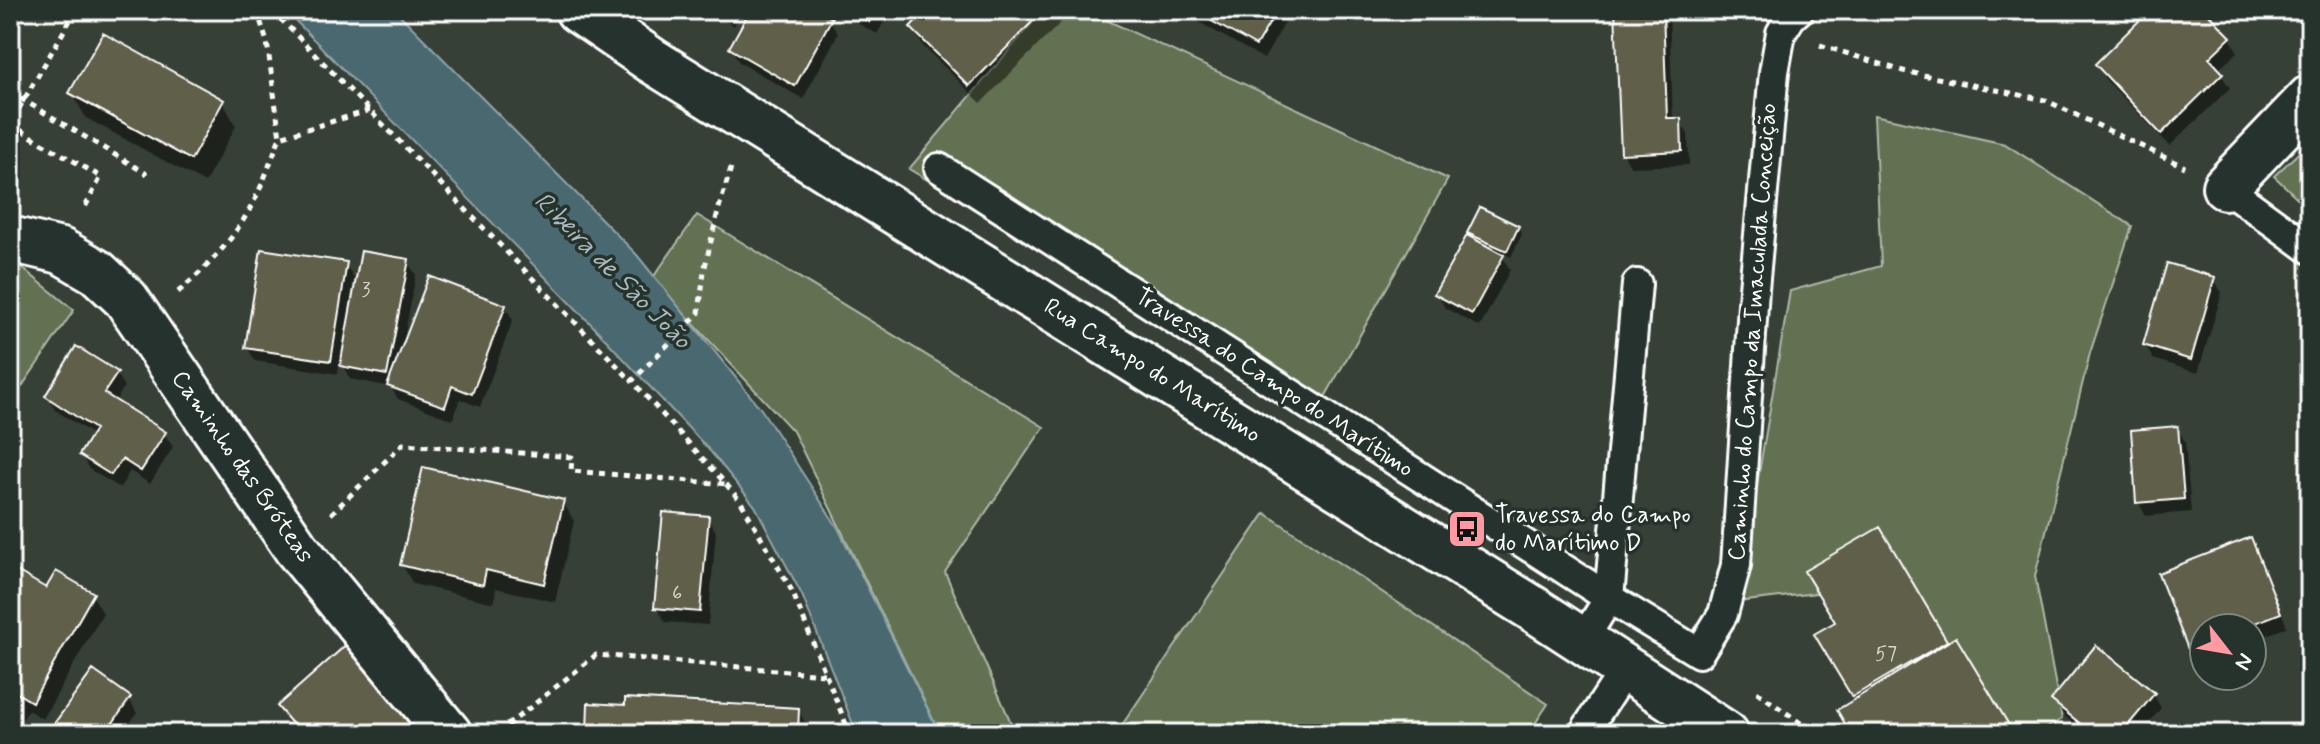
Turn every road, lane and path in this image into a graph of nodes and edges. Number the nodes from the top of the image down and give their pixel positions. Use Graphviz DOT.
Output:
graph roads {
  1 [pos="76,10"];
  2 [pos="257,10"];
  3 [pos="272,10"];
  4 [pos="578,10"];
  5 [pos="1799,10"];
  6 [pos="1781,33"];
  7 [pos="10,92"];
  8 [pos="2310,98"];
  9 [pos="24,101"];
  10 [pos="371,110"];
  11 [pos="280,137"];
  12 [pos="939,168"];
  13 [pos="742,172"];
  14 [pos="147,174"];
  15 [pos="2225,187"];
  16 [pos="10,239"];
  17 [pos="2310,249"];
  18 [pos="61,251"];
  19 [pos="1637,284"];
  20 [pos="142,321"];
  21 [pos="632,381"];
  22 [pos="726,484"];
  23 [pos="296,548"];
  24 [pos="1609,598"];
  25 [pos="1583,640"];
  26 [pos="1699,653"];
  27 [pos="1626,668"];
  28 [pos="825,674"];
  29 [pos="1754,690"];
  30 [pos="449,734"];
  31 [pos="498,734"];
  32 [pos="850,734"];
  33 [pos="1583,734"];
  34 [pos="1726,734"];
  35 [pos="1816,734"];
  1 -- 9 [label="path"];
  2 -- 11 [label="path"];
  3 -- 10 [label="path"];
  4 -- 25 [label="main road, Rua Campo do Marítimo"];
  5 -- 6 [label="lane, Caminho do Campo da Imaculada Conceição"];
  6 -- 15 [label="path"];
  6 -- 26 [label="lane, Caminho do Campo da Imaculada Conceição"];
  7 -- 9 [label="path"];
  8 -- 15 [label="main road"];
  9 -- 14 [label="path"];
  9 -- 18 [label="path"];
  10 -- 11 [label="path"];
  10 -- 21 [label="path"];
  11 -- 20 [label="path"];
  12 -- 24 [label="lane, Travessa do Campo do Marítimo"];
  13 -- 21 [label="path"];
  15 -- 17 [label="lane"];
  16 -- 18 [label="main road, Caminho das Bróteas"];
  18 -- 20 [label="main road, Caminho das Bróteas"];
  19 -- 24 [label="lane"];
  20 -- 23 [label="main road, Caminho das Bróteas"];
  21 -- 22 [label="path"];
  22 -- 23 [label="path"];
  22 -- 28 [label="path"];
  23 -- 30 [label="main road, Caminho das Bróteas"];
  24 -- 25 [label="lane"];
  24 -- 26 [label="lane, Travessa do Campo do Marítimo"];
  25 -- 27 [label="main road, Rua Campo do Marítimo"];
  27 -- 33 [label="lane"];
  27 -- 34 [label="main road, Rua Campo do Marítimo"];
  28 -- 31 [label="path"];
  28 -- 32 [label="path"];
  29 -- 35 [label="path"];
}
